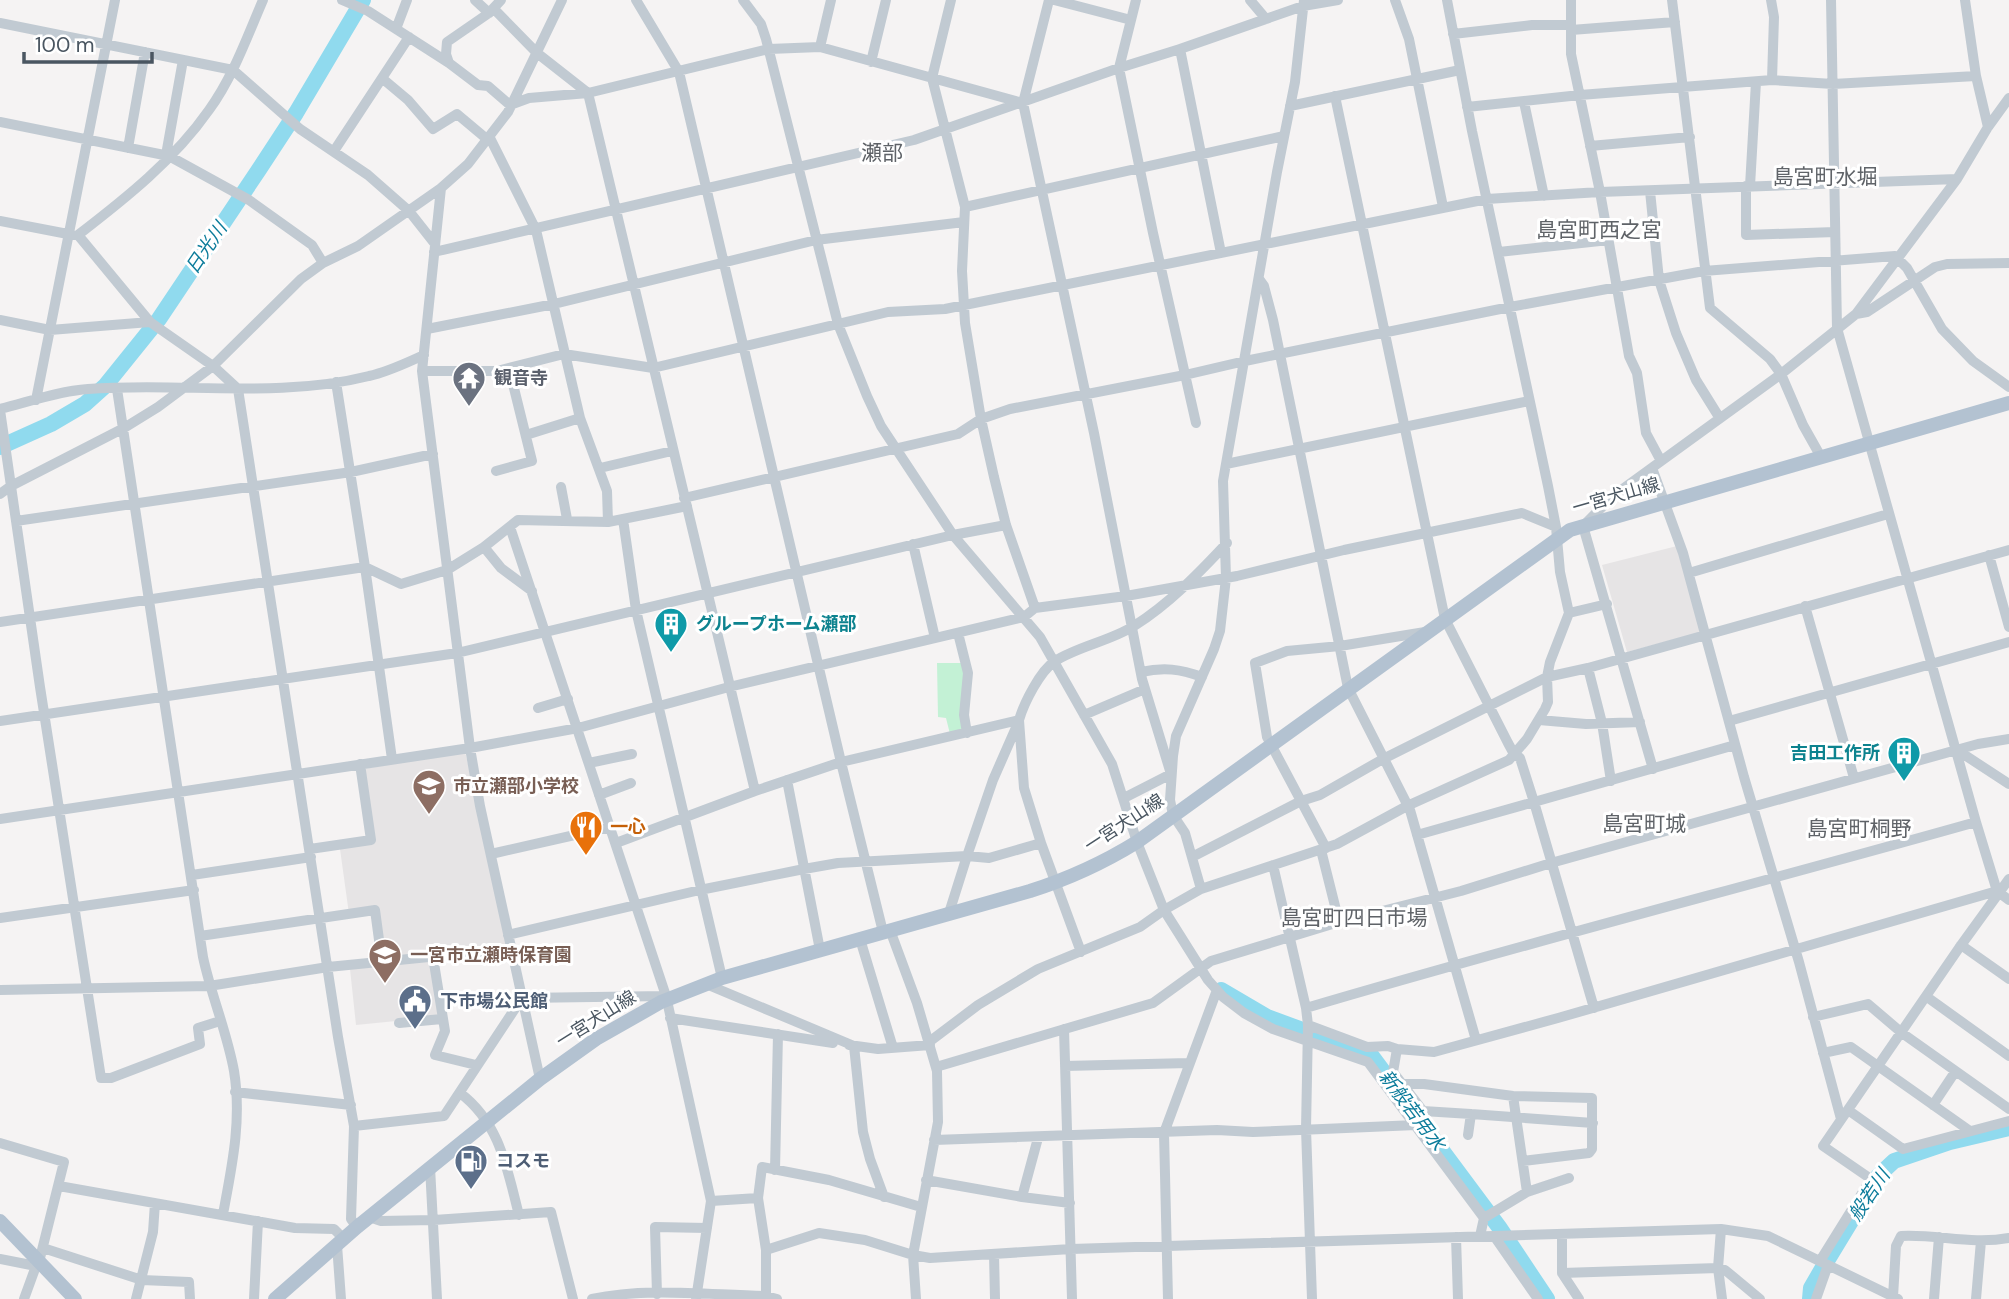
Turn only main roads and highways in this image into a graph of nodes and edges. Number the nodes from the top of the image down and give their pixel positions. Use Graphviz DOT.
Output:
graph roads {
  1 [pos="2009,403"];
  2 [pos="0,1221"];
  3 [pos="75,1299"];
  4 [pos="275,1299"];
  1 -- 4 [label="main road, 一宮犬山線"];
  2 -- 3 [label="main road"];
}
